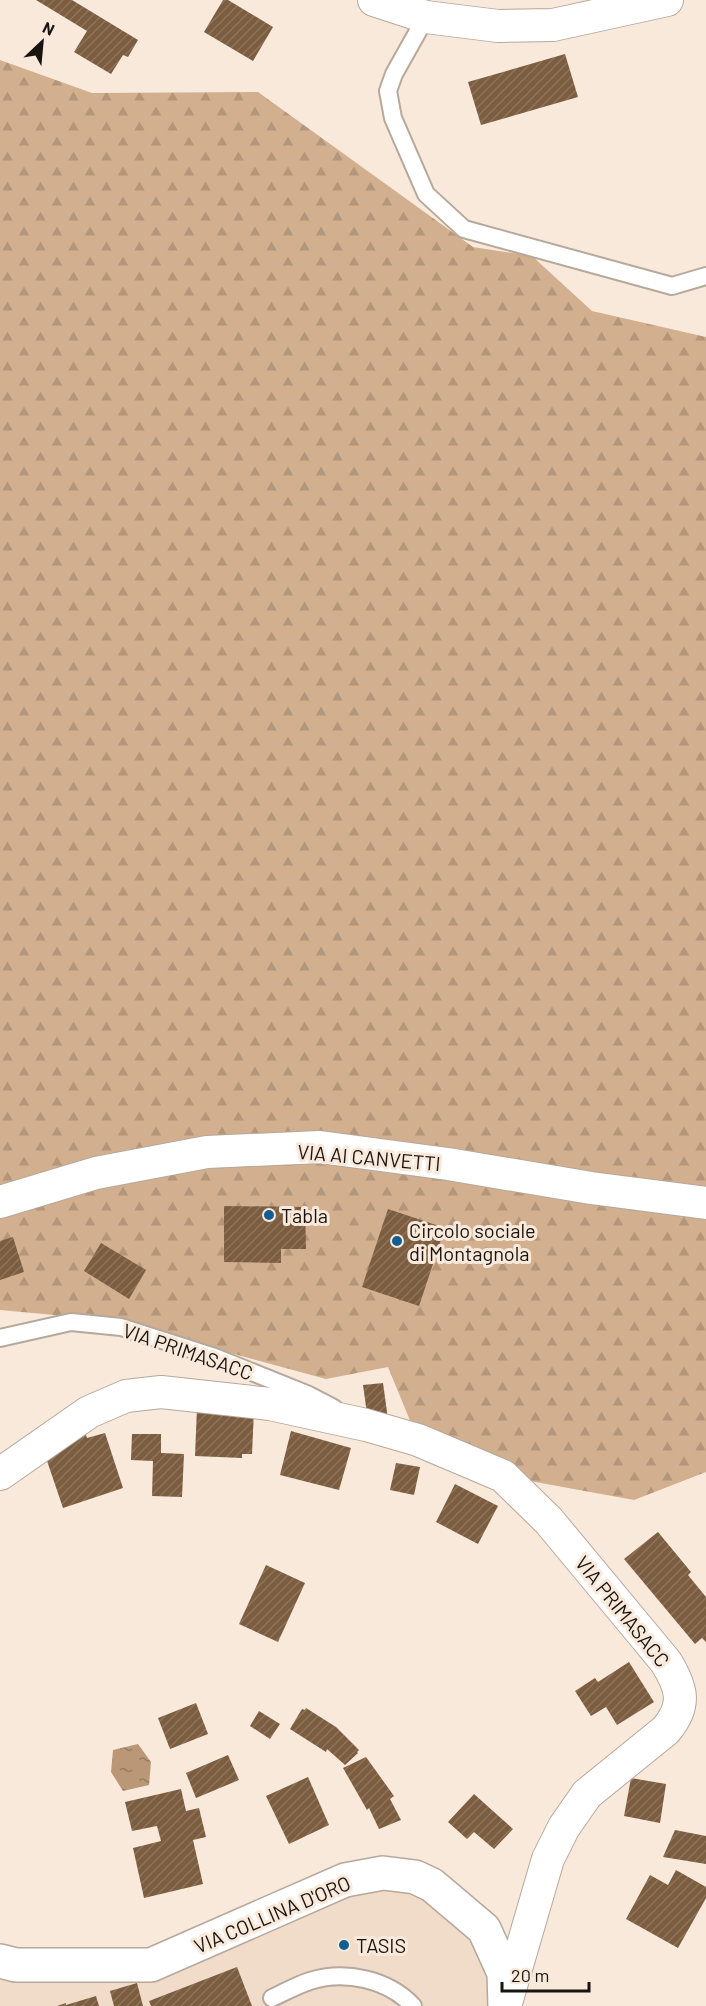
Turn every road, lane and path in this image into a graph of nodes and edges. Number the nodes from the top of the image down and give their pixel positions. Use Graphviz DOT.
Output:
graph roads {
  1 [pos="374,0"];
  2 [pos="667,0"];
  3 [pos="621,5"];
  4 [pos="426,17"];
  5 [pos="706,276"];
  6 [pos="0,1202"];
  7 [pos="706,1203"];
  8 [pos="0,1338"];
  9 [pos="366,1425"];
  10 [pos="0,1474"];
  11 [pos="0,1961"];
  12 [pos="272,1998"];
  13 [pos="506,2005"];
  14 [pos="413,2006"];
  1 -- 4 [label="street"];
  2 -- 3 [label="street"];
  3 -- 4 [label="street"];
  4 -- 5 [label="lane"];
  6 -- 7 [label="street, VIA AI CANVETTI"];
  8 -- 9 [label="lane, VIA PRIMASACC"];
  9 -- 10 [label="street, VIA PRIMASACC"];
  9 -- 13 [label="street, VIA PRIMASACC"];
  11 -- 13 [label="street, VIA COLLINA D'ORO"];
  12 -- 14 [label="lane"];
}
